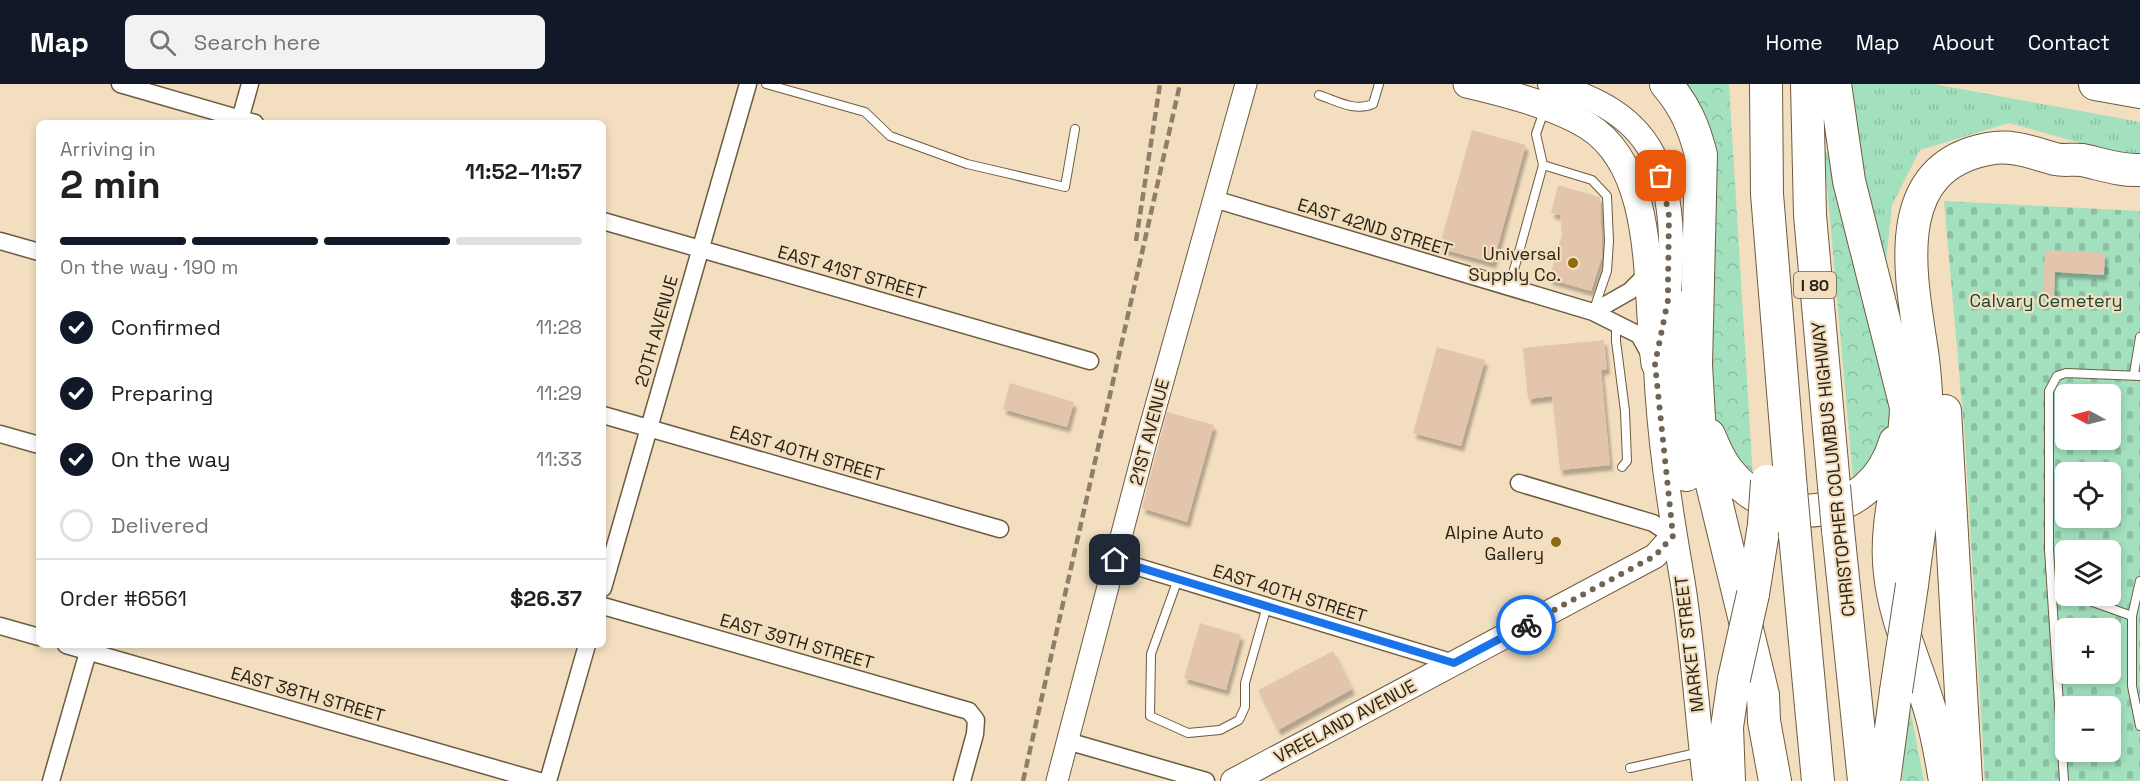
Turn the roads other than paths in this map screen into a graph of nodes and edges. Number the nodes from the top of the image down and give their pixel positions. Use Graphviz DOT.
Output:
graph roads {
  1 [pos="120,84"];
  2 [pos="250,84"];
  3 [pos="748,84"];
  4 [pos="766,84"];
  5 [pos="1246,84"];
  6 [pos="1379,84"];
  7 [pos="1467,84"];
  8 [pos="1666,84"];
  9 [pos="1766,84"];
  10 [pos="1807,84"];
  11 [pos="1834,84"];
  12 [pos="2095,84"];
  13 [pos="2140,92"];
  14 [pos="1319,95"];
  15 [pos="1548,96"];
  16 [pos="238,120"];
  17 [pos="245,120"];
  18 [pos="1075,129"];
  19 [pos="2058,160"];
  20 [pos="1543,165"];
  21 [pos="2140,170"];
  22 [pos="2140,191"];
  23 [pos="1214,199"];
  24 [pos="1914,221"];
  25 [pos="606,222"];
  26 [pos="0,241"];
  27 [pos="700,248"];
  28 [pos="36,251"];
  29 [pos="1647,274"];
  30 [pos="1509,288"];
  31 [pos="1668,300"];
  32 [pos="1593,312"];
  33 [pos="1616,324"];
  34 [pos="2140,337"];
  35 [pos="1090,361"];
  36 [pos="1655,364"];
  37 [pos="2137,375"];
  38 [pos="1901,391"];
  39 [pos="1697,393"];
  40 [pos="606,416"];
  41 [pos="649,428"];
  42 [pos="0,434"];
  43 [pos="36,444"];
  44 [pos="1622,467"];
  45 [pos="1519,483"];
  46 [pos="1779,486"];
  47 [pos="1000,529"];
  48 [pos="1673,536"];
  49 [pos="1115,560"];
  50 [pos="606,578"];
  51 [pos="1178,579"];
  52 [pos="2140,581"];
  53 [pos="2052,587"];
  54 [pos="2055,588"];
  55 [pos="1267,606"];
  56 [pos="2104,606"];
  57 [pos="606,607"];
  58 [pos="2132,616"];
  59 [pos="0,626"];
  60 [pos="36,637"];
  61 [pos="89,648"];
  62 [pos="586,648"];
  63 [pos="1454,663"];
  64 [pos="1764,721"];
  65 [pos="2140,726"];
  66 [pos="1067,741"];
  67 [pos="1702,752"];
  68 [pos="1630,768"];
  69 [pos="51,781"];
  70 [pos="539,781"];
  71 [pos="548,781"];
  72 [pos="962,781"];
  73 [pos="1057,781"];
  74 [pos="1206,781"];
  75 [pos="1233,781"];
  76 [pos="1705,781"];
  77 [pos="1728,781"];
  78 [pos="1775,781"];
  79 [pos="1818,781"];
  80 [pos="1864,781"];
  81 [pos="1884,781"];
  82 [pos="1945,781"];
  83 [pos="1966,781"];
  84 [pos="2064,781"];
  1 -- 16 [label="street"];
  2 -- 17 [label="street"];
  3 -- 27 [label="street, 20TH AVENUE"];
  4 -- 18 [label="lane"];
  5 -- 23 [label="street, 21ST AVENUE"];
  6 -- 14 [label="lane"];
  7 -- 15 [label="main road"];
  8 -- 39 [label="highway"];
  9 -- 46 [label="highway, I 80"];
  10 -- 80 [label="highway, CHRISTOPHER COLUMBUS HIGHWAY / I 80, bridge"];
  11 -- 38 [label="highway"];
  12 -- 13 [label="highway"];
  15 -- 20 [label="lane"];
  15 -- 29 [label="main road"];
  15 -- 31 [label="main road, MARKET STREET"];
  19 -- 21 [label="highway"];
  19 -- 22 [label="highway"];
  19 -- 24 [label="highway"];
  20 -- 30 [label="lane"];
  20 -- 32 [label="lane"];
  23 -- 30 [label="street, EAST 42ND STREET"];
  23 -- 49 [label="street, 21ST AVENUE"];
  24 -- 81 [label="highway, bridge"];
  24 -- 83 [label="highway"];
  25 -- 27 [label="street, EAST 41ST STREET"];
  26 -- 28 [label="street"];
  27 -- 35 [label="street, EAST 41ST STREET"];
  27 -- 41 [label="street, 20TH AVENUE"];
  29 -- 32 [label="street"];
  29 -- 36 [label="main road"];
  30 -- 32 [label="street, EAST 42ND STREET"];
  31 -- 36 [label="main road, MARKET STREET"];
  31 -- 64 [label="highway"];
  32 -- 33 [label="street, EAST 42ND STREET"];
  33 -- 36 [label="street, EAST 42ND STREET"];
  33 -- 44 [label="lane"];
  34 -- 37 [label="lane"];
  36 -- 48 [label="main road, MARKET STREET"];
  37 -- 53 [label="lane"];
  38 -- 39 [label="highway"];
  38 -- 82 [label="highway"];
  39 -- 64 [label="highway"];
  40 -- 41 [label="street, EAST 40TH STREET"];
  41 -- 47 [label="street, EAST 40TH STREET"];
  41 -- 50 [label="street, 20TH AVENUE"];
  42 -- 43 [label="street"];
  45 -- 48 [label="street"];
  46 -- 77 [label="highway, bridge"];
  46 -- 79 [label="highway, I 80, bridge"];
  48 -- 63 [label="main road, VREELAND AVENUE"];
  48 -- 67 [label="main road, MARKET STREET"];
  49 -- 51 [label="street, EAST 40TH STREET"];
  49 -- 66 [label="street, 21ST AVENUE"];
  51 -- 55 [label="street, EAST 40TH STREET"];
  51 -- 55 [label="lane"];
  52 -- 58 [label="lane"];
  53 -- 54 [label="lane"];
  53 -- 84 [label="lane"];
  55 -- 63 [label="street, EAST 40TH STREET"];
  56 -- 58 [label="lane"];
  57 -- 72 [label="street, EAST 39TH STREET"];
  58 -- 65 [label="lane"];
  59 -- 60 [label="street"];
  61 -- 69 [label="street"];
  61 -- 70 [label="street, EAST 38TH STREET"];
  62 -- 71 [label="street"];
  63 -- 75 [label="main road, VREELAND AVENUE"];
  64 -- 78 [label="highway"];
  66 -- 73 [label="street, 21ST AVENUE"];
  66 -- 74 [label="street"];
  67 -- 68 [label="lane"];
  67 -- 76 [label="main road, MARKET STREET"];
}
